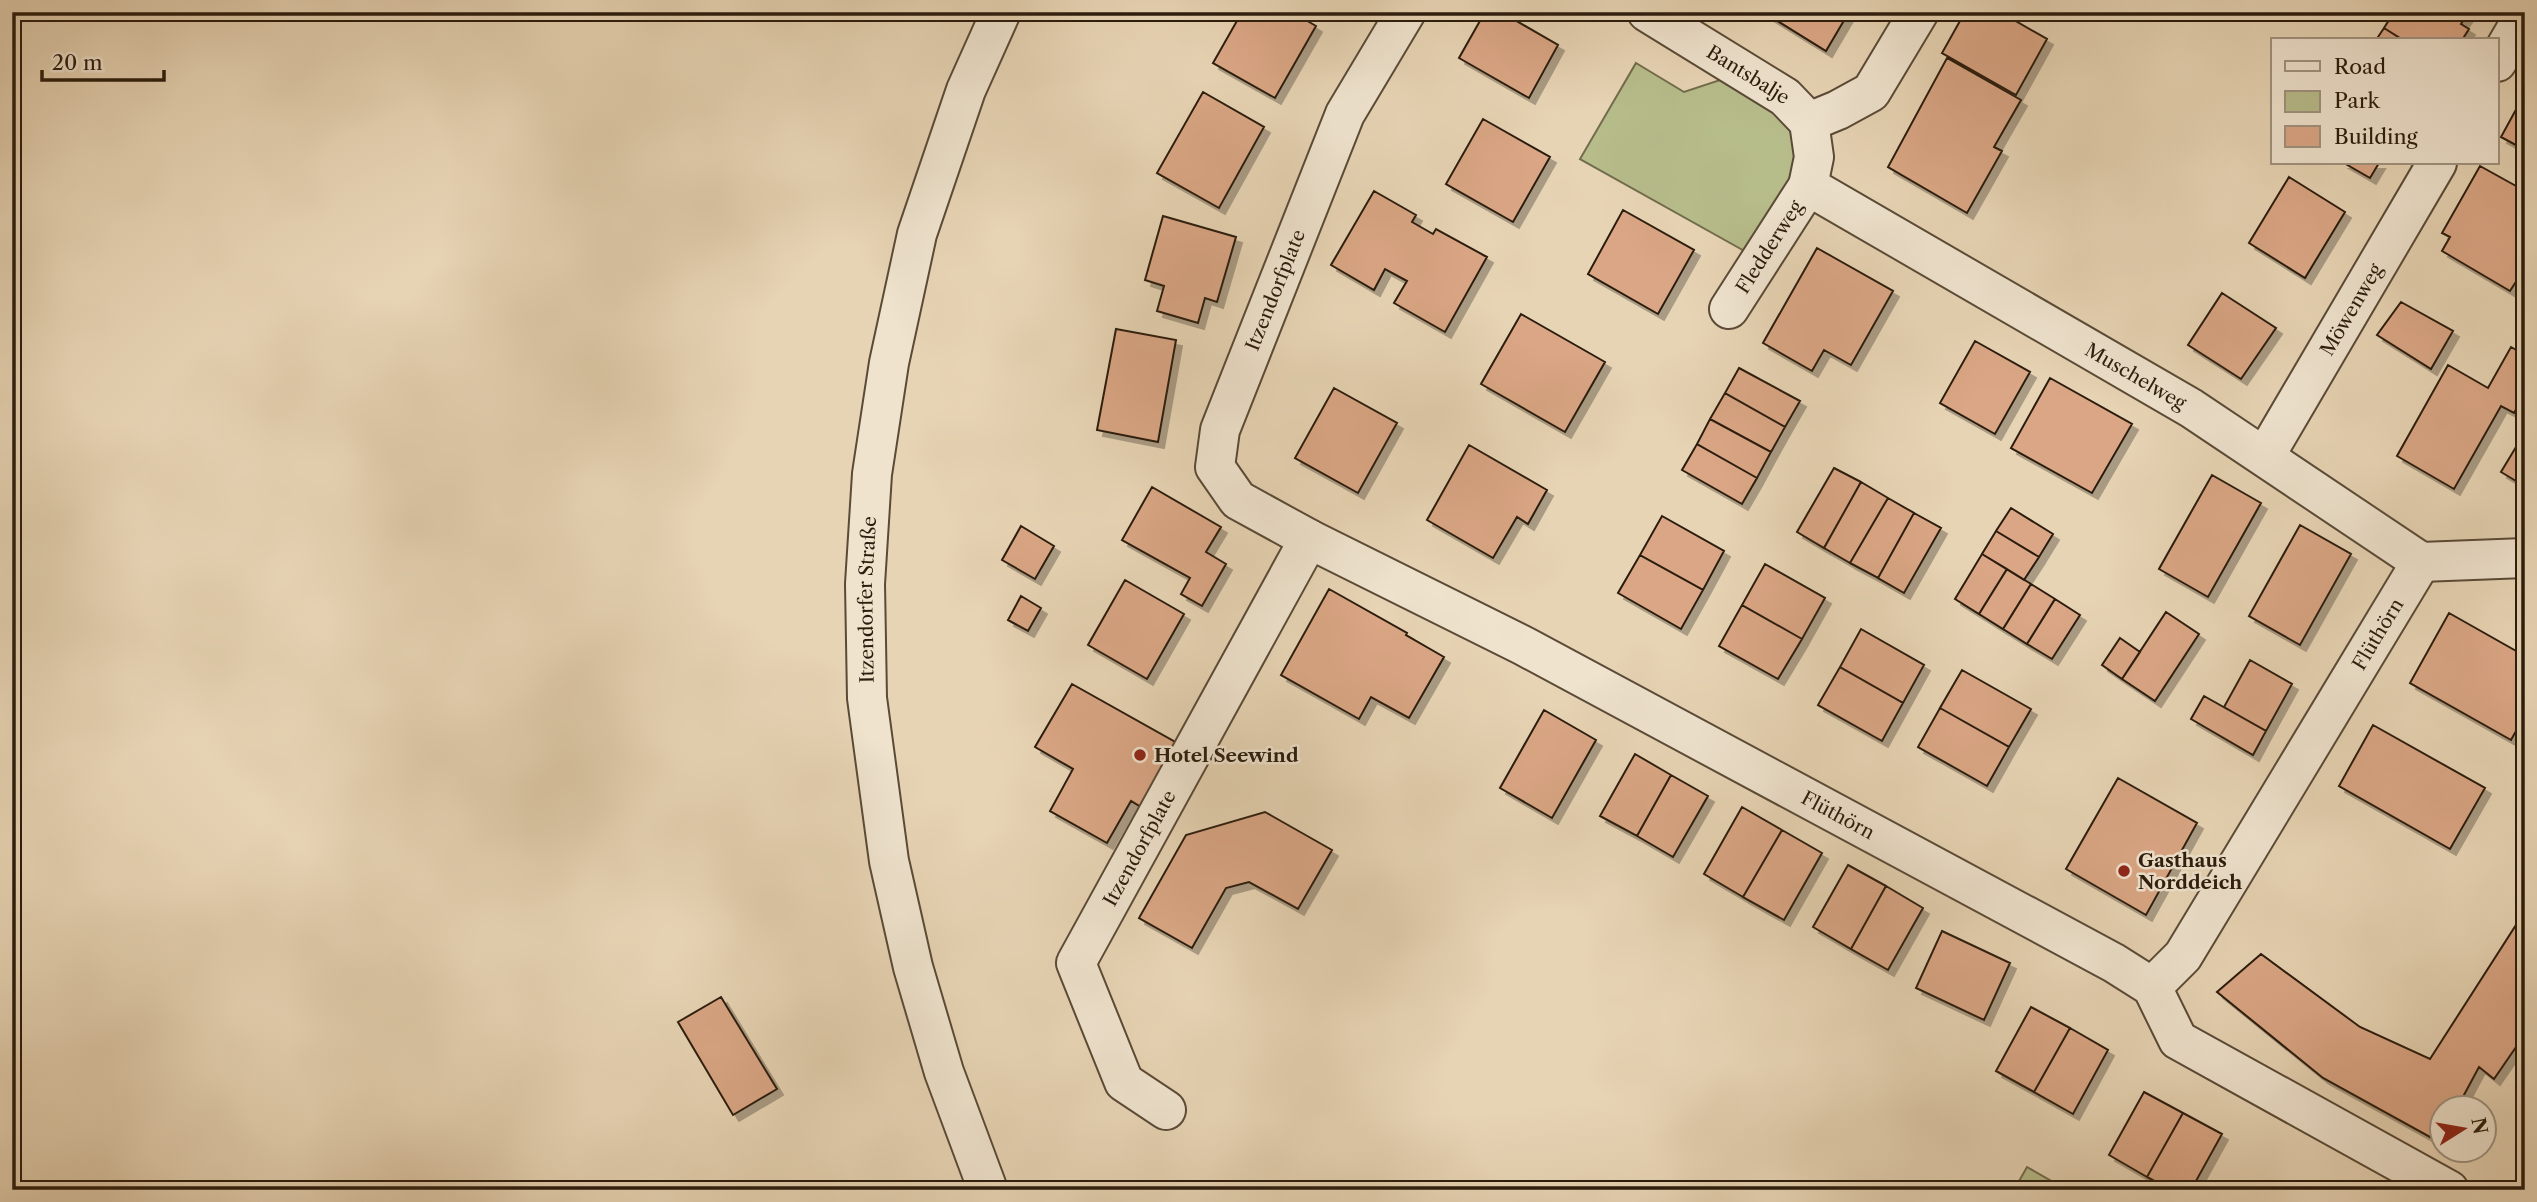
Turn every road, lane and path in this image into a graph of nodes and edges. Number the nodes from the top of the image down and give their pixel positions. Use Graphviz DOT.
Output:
graph roads {
  1 [pos="1001,12"];
  2 [pos="1406,12"];
  3 [pos="1647,12"];
  4 [pos="1919,12"];
  5 [pos="2525,14"];
  6 [pos="2498,60"];
  7 [pos="1809,122"];
  8 [pos="2436,164"];
  9 [pos="1808,186"];
  10 [pos="1729,309"];
  11 [pos="2265,456"];
  12 [pos="1309,539"];
  13 [pos="2525,558"];
  14 [pos="2421,562"];
  15 [pos="1524,646"];
  16 [pos="2152,987"];
  17 [pos="1166,1110"];
  18 [pos="988,1190"];
  19 [pos="2449,1190"];
  1 -- 18 [label="street, Itzendorfer Straße"];
  2 -- 12 [label="street, Itzendorfplate"];
  3 -- 7 [label="street, Bantsbalje"];
  4 -- 7 [label="street"];
  5 -- 6 [label="street"];
  7 -- 9 [label="street"];
  8 -- 11 [label="street, Möwenweg"];
  9 -- 10 [label="street, Fledderweg"];
  9 -- 11 [label="street, Muschelweg"];
  11 -- 14 [label="street, Muschelweg"];
  12 -- 15 [label="street, Itzendorfplate"];
  12 -- 17 [label="street, Itzendorfplate"];
  13 -- 14 [label="street"];
  14 -- 16 [label="street, Flüthörn"];
  15 -- 16 [label="street, Flüthörn"];
  16 -- 19 [label="street"];
}
